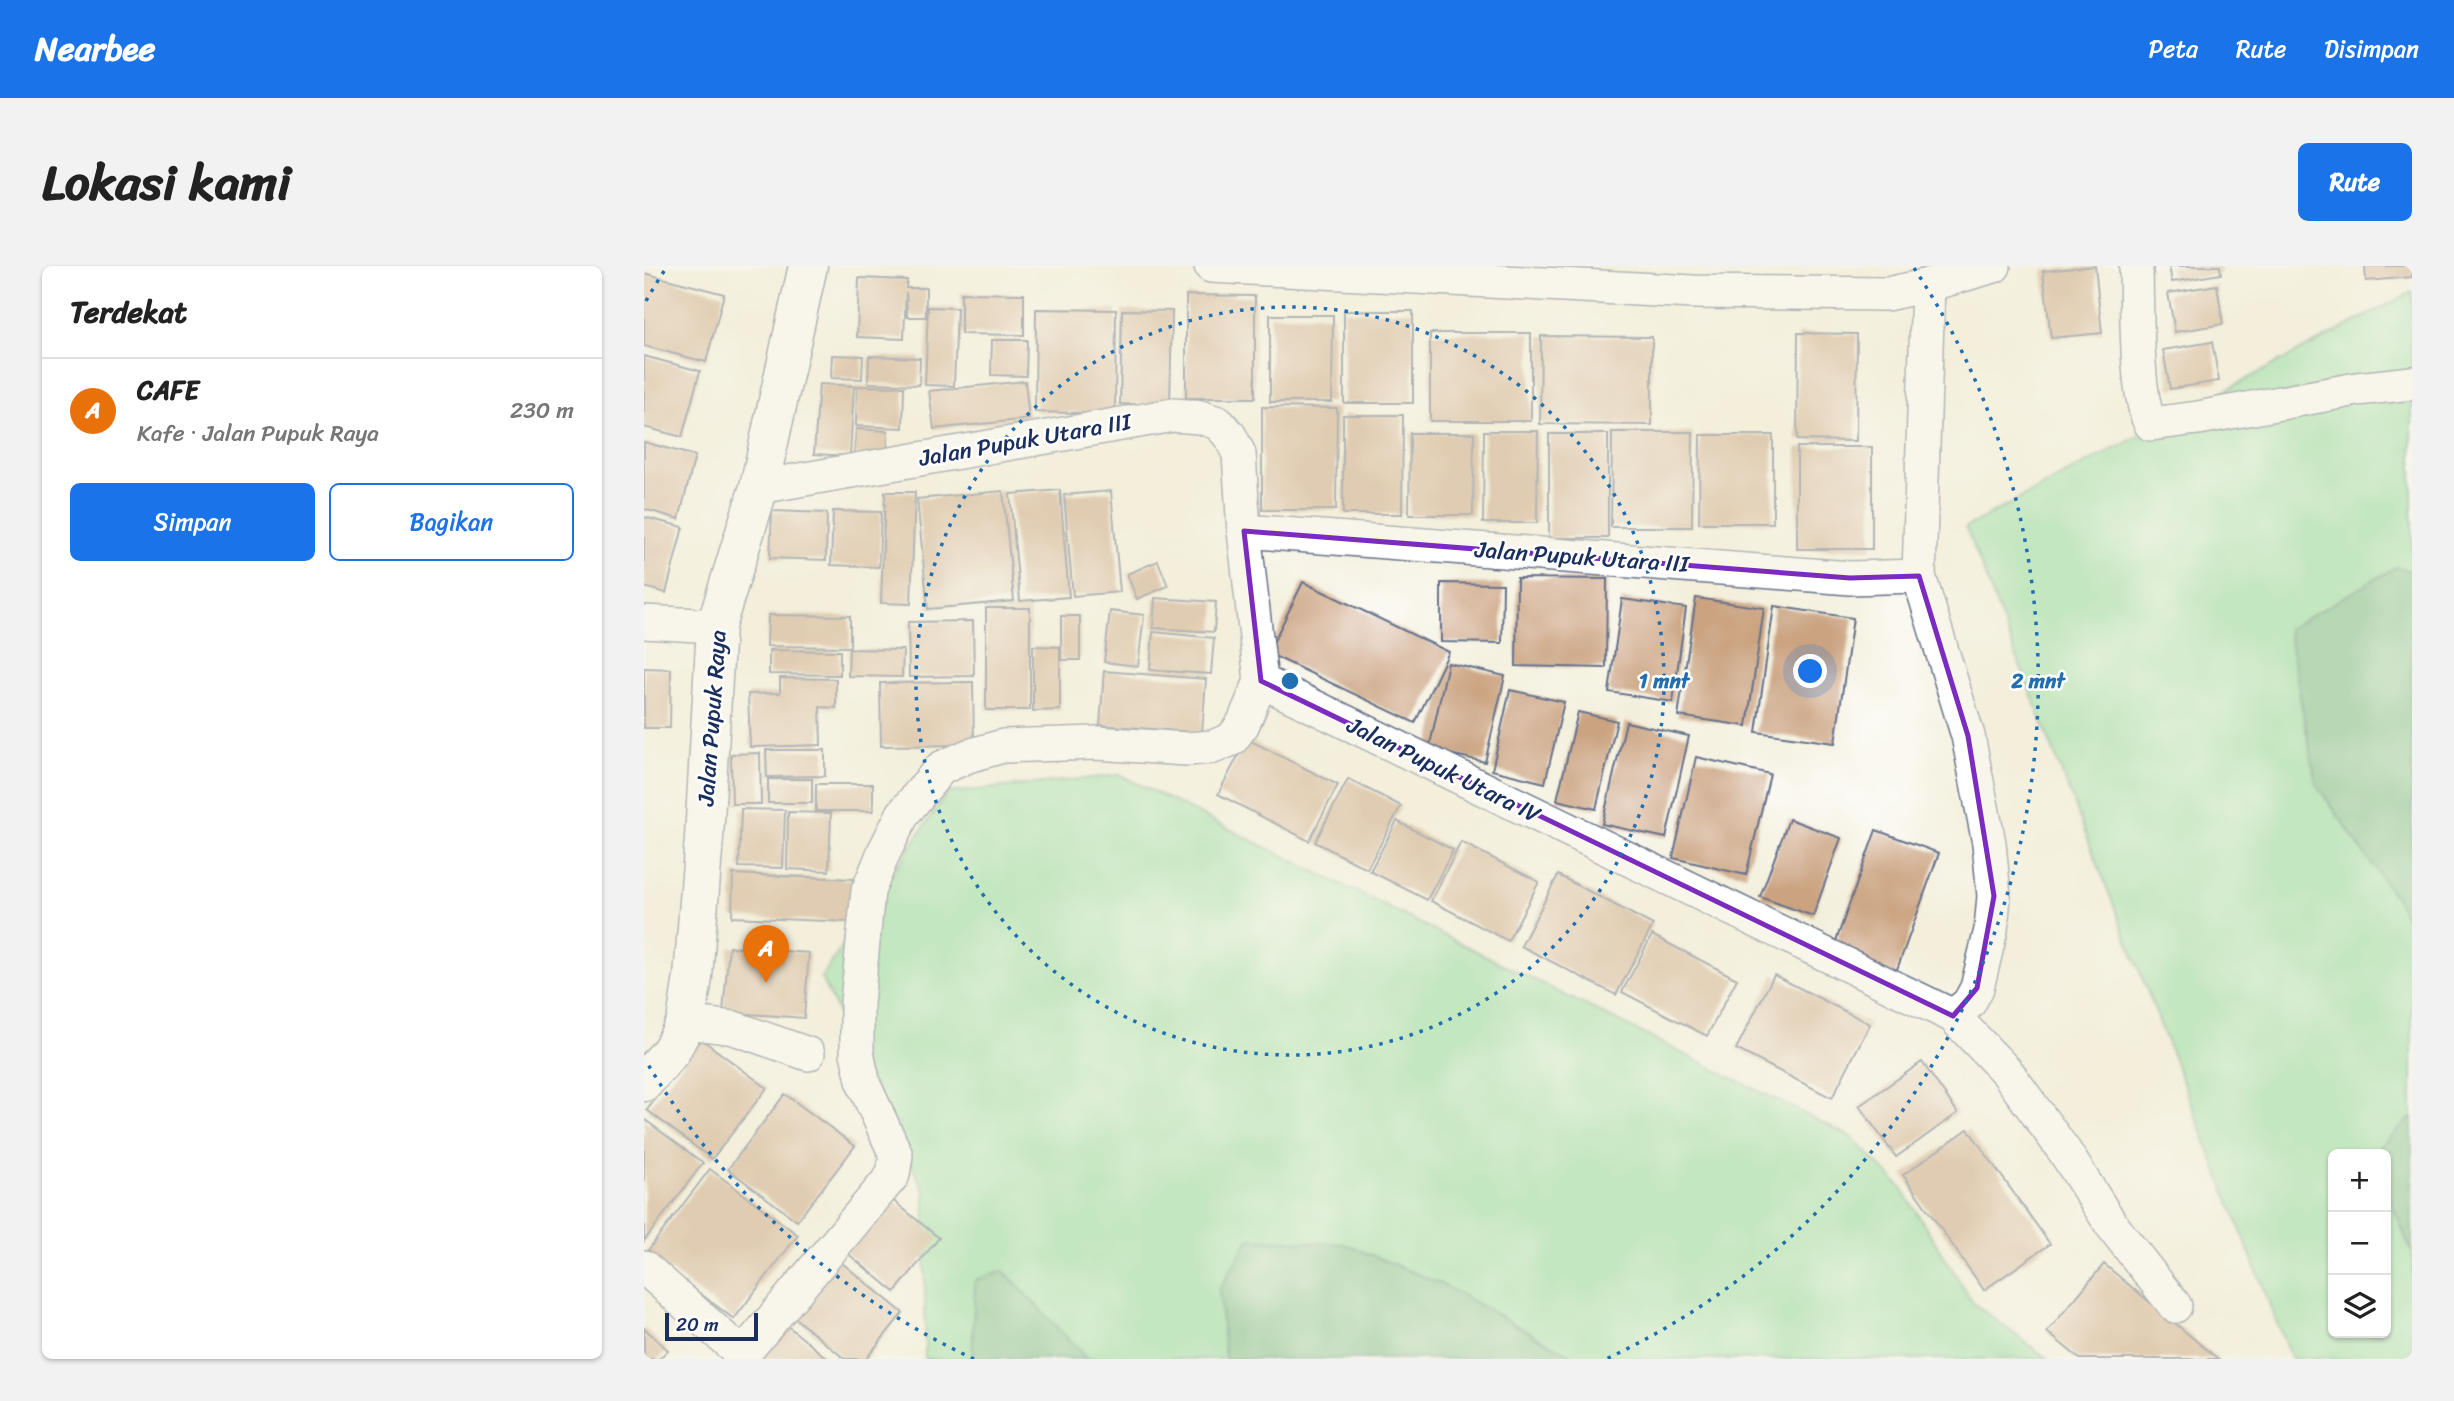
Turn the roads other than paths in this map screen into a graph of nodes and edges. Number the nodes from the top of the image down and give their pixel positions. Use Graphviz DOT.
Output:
graph roads {
  1 [pos="808,266"];
  2 [pos="1211,266"];
  3 [pos="1994,266"];
  4 [pos="2136,266"];
  5 [pos="1693,279"];
  6 [pos="1928,285"];
  7 [pos="2412,383"];
  8 [pos="759,486"];
  9 [pos="1244,531"];
  10 [pos="1919,576"];
  11 [pos="644,622"];
  12 [pos="716,626"];
  13 [pos="1261,681"];
  14 [pos="1953,1016"];
  15 [pos="686,1022"];
  16 [pos="808,1054"];
  17 [pos="644,1082"];
  18 [pos="644,1267"];
  19 [pos="2175,1306"];
  20 [pos="741,1357"];
  1 -- 8 [label="street, Jalan Pupuk Raya"];
  2 -- 5 [label="street"];
  3 -- 6 [label="street"];
  4 -- 7 [label="street"];
  5 -- 6 [label="street"];
  6 -- 10 [label="street"];
  8 -- 9 [label="street, Jalan Pupuk Utara III"];
  8 -- 12 [label="street, Jalan Pupuk Raya"];
  9 -- 10 [label="street, Jalan Pupuk Utara III"];
  9 -- 13 [label="street, Jalan Pupuk Utara III"];
  10 -- 14 [label="street"];
  11 -- 12 [label="street"];
  12 -- 15 [label="street, Jalan Pupuk Raya"];
  13 -- 14 [label="street, Jalan Pupuk Utara IV"];
  13 -- 20 [label="street"];
  14 -- 19 [label="street"];
  15 -- 16 [label="street"];
  15 -- 17 [label="street, Jalan Pupuk Raya"];
  18 -- 20 [label="street"];
}
